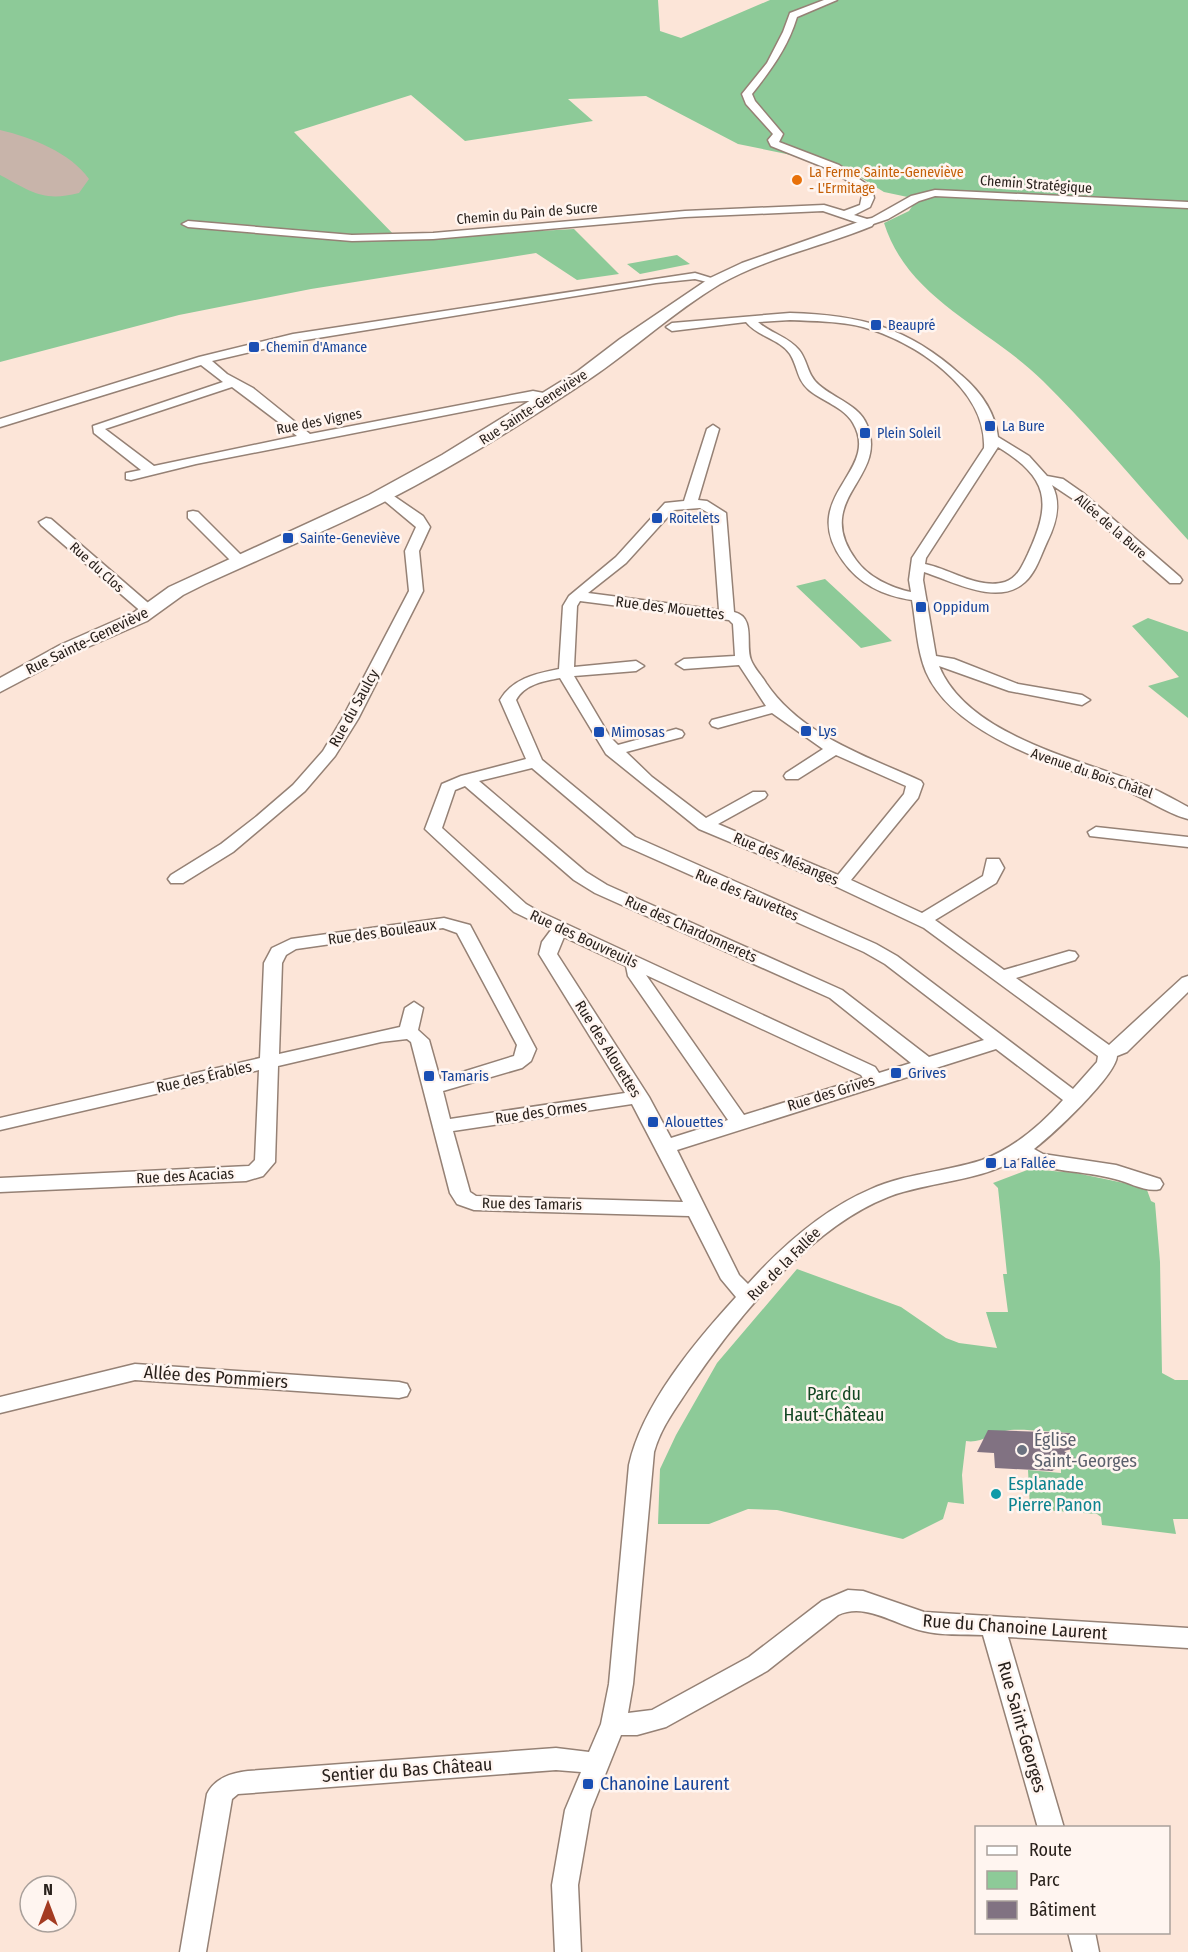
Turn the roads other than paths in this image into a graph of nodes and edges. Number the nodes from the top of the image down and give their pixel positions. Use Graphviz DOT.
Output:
graph roads {
  1 [pos="832,0"];
  2 [pos="1188,205"];
  3 [pos="846,214"];
  4 [pos="867,223"];
  5 [pos="188,224"];
  6 [pos="715,281"];
  7 [pos="749,318"];
  8 [pos="672,327"];
  9 [pos="203,360"];
  10 [pos="232,383"];
  11 [pos="542,399"];
  12 [pos="0,423"];
  13 [pos="713,429"];
  14 [pos="309,439"];
  15 [pos="992,439"];
  16 [pos="151,471"];
  17 [pos="131,476"];
  18 [pos="1043,479"];
  19 [pos="385,494"];
  20 [pos="690,503"];
  21 [pos="193,515"];
  22 [pos="46,522"];
  23 [pos="240,562"];
  24 [pos="917,566"];
  25 [pos="1174,580"];
  26 [pos="576,596"];
  27 [pos="919,597"];
  28 [pos="149,611"];
  29 [pos="727,615"];
  30 [pos="743,660"];
  31 [pos="929,660"];
  32 [pos="684,664"];
  33 [pos="636,666"];
  34 [pos="565,672"];
  35 [pos="0,686"];
  36 [pos="1082,700"];
  37 [pos="775,708"];
  38 [pos="718,723"];
  39 [pos="676,734"];
  40 [pos="835,750"];
  41 [pos="612,751"];
  42 [pos="536,762"];
  43 [pos="792,776"];
  44 [pos="467,779"];
  45 [pos="759,795"];
  46 [pos="1188,814"];
  47 [pos="705,825"];
  48 [pos="1096,832"];
  49 [pos="1188,842"];
  50 [pos="993,863"];
  51 [pos="177,879"];
  52 [pos="841,882"];
  53 [pos="923,920"];
  54 [pos="564,928"];
  55 [pos="1069,956"];
  56 [pos="635,963"];
  57 [pos="1002,976"];
  58 [pos="1188,982"];
  59 [pos="414,1008"];
  60 [pos="408,1033"];
  61 [pos="998,1042"];
  62 [pos="1107,1053"];
  63 [pos="270,1062"];
  64 [pos="925,1064"];
  65 [pos="874,1080"];
  66 [pos="432,1088"];
  67 [pos="639,1097"];
  68 [pos="1074,1099"];
  69 [pos="739,1122"];
  70 [pos="0,1124"];
  71 [pos="443,1126"];
  72 [pos="664,1147"];
  73 [pos="1019,1150"];
  74 [pos="1153,1184"];
  75 [pos="0,1185"];
  76 [pos="698,1209"];
  77 [pos="749,1298"];
  78 [pos="399,1390"];
  79 [pos="0,1405"];
  80 [pos="993,1627"];
  81 [pos="1188,1638"];
  82 [pos="613,1724"];
  83 [pos="597,1765"];
  84 [pos="1051,1826"];
  85 [pos="1082,1934"];
  86 [pos="193,1952"];
  87 [pos="568,1952"];
  88 [pos="1086,1952"];
  1 -- 3 [label="street"];
  2 -- 4 [label="street, Chemin Stratégique"];
  3 -- 4 [label="street, Chemin du Pain de Sucre"];
  3 -- 5 [label="street, Chemin du Pain de Sucre"];
  4 -- 6 [label="street, Rue Sainte-Geneviève"];
  6 -- 9 [label="street"];
  6 -- 11 [label="street, Rue Sainte-Geneviève"];
  7 -- 8 [label="street"];
  7 -- 15 [label="street"];
  7 -- 27 [label="street"];
  9 -- 10 [label="street"];
  9 -- 12 [label="street"];
  10 -- 14 [label="street"];
  10 -- 16 [label="street"];
  11 -- 14 [label="street, Rue des Vignes"];
  11 -- 19 [label="street, Rue Sainte-Geneviève"];
  13 -- 20 [label="street"];
  14 -- 16 [label="street, Rue des Vignes"];
  15 -- 18 [label="street"];
  15 -- 24 [label="street"];
  16 -- 17 [label="street, Rue des Vignes"];
  18 -- 24 [label="street"];
  18 -- 25 [label="street, Allée de la Bure"];
  19 -- 23 [label="street, Rue Sainte-Geneviève"];
  19 -- 51 [label="street, Rue du Saulcy"];
  20 -- 26 [label="street"];
  20 -- 29 [label="street"];
  21 -- 23 [label="street"];
  22 -- 28 [label="street, Rue du Clos"];
  23 -- 28 [label="street, Rue Sainte-Geneviève"];
  24 -- 27 [label="street, Avenue du Bois Châtel"];
  26 -- 29 [label="street, Rue des Mouettes"];
  26 -- 34 [label="street"];
  27 -- 31 [label="street, Avenue du Bois Châtel"];
  28 -- 35 [label="street, Rue Sainte-Geneviève"];
  29 -- 30 [label="street, Rue des Mouettes"];
  30 -- 32 [label="street"];
  30 -- 37 [label="street, Rue des Mouettes"];
  31 -- 36 [label="street"];
  31 -- 46 [label="street, Avenue du Bois Châtel"];
  33 -- 34 [label="street"];
  34 -- 41 [label="street, Rue des Mésanges"];
  34 -- 42 [label="street, Rue des Fauvettes"];
  37 -- 38 [label="street"];
  37 -- 40 [label="street, Rue des Mouettes"];
  39 -- 41 [label="street"];
  40 -- 43 [label="street"];
  40 -- 52 [label="street, Rue des Mouettes"];
  41 -- 47 [label="street, Rue des Mésanges"];
  42 -- 44 [label="street, Rue des Bouvreuils"];
  42 -- 61 [label="street, Rue des Fauvettes"];
  44 -- 54 [label="street, Rue des Bouvreuils"];
  44 -- 64 [label="street, Rue des Chardonnerets"];
  45 -- 47 [label="street"];
  47 -- 52 [label="street, Rue des Mésanges"];
  48 -- 49 [label="street"];
  50 -- 53 [label="street"];
  52 -- 53 [label="street, Rue des Mésanges"];
  53 -- 57 [label="street, Rue des Mésanges"];
  54 -- 56 [label="street, Rue des Bouvreuils"];
  54 -- 67 [label="street, Rue des Alouettes"];
  55 -- 57 [label="street"];
  56 -- 65 [label="street, Rue des Bouvreuils"];
  56 -- 69 [label="street"];
  57 -- 62 [label="street, Rue des Mésanges"];
  58 -- 62 [label="street, Rue de la Fallée"];
  59 -- 60 [label="street"];
  60 -- 63 [label="street, Rue des Érables"];
  60 -- 66 [label="street, Rue des Tamaris"];
  61 -- 64 [label="street, Rue des Grives"];
  61 -- 68 [label="street, Rue des Fauvettes"];
  62 -- 68 [label="street, Rue de la Fallée"];
  63 -- 66 [label="street, Rue des Bouleaux"];
  63 -- 70 [label="street, Rue des Érables"];
  63 -- 75 [label="street, Rue des Acacias"];
  64 -- 65 [label="street, Rue des Grives"];
  65 -- 69 [label="street, Rue des Grives"];
  66 -- 71 [label="street, Rue des Tamaris"];
  67 -- 71 [label="street, Rue des Ormes"];
  67 -- 72 [label="street, Rue des Alouettes"];
  68 -- 73 [label="street, Rue de la Fallée"];
  69 -- 72 [label="street, Rue des Grives"];
  71 -- 76 [label="street, Rue des Tamaris"];
  72 -- 76 [label="street, Rue des Alouettes"];
  73 -- 74 [label="street"];
  73 -- 77 [label="street, Rue de la Fallée"];
  76 -- 77 [label="street, Rue des Alouettes"];
  77 -- 82 [label="street, Rue de la Fallée"];
  78 -- 79 [label="street, Allée des Pommiers"];
  80 -- 81 [label="street, Rue du Chanoine Laurent"];
  80 -- 82 [label="street, Rue du Chanoine Laurent"];
  80 -- 84 [label="street, Rue Saint-Georges"];
  82 -- 83 [label="street"];
  83 -- 86 [label="street, Sentier du Bas Château"];
  83 -- 87 [label="street"];
  85 -- 88 [label="street"];
}
